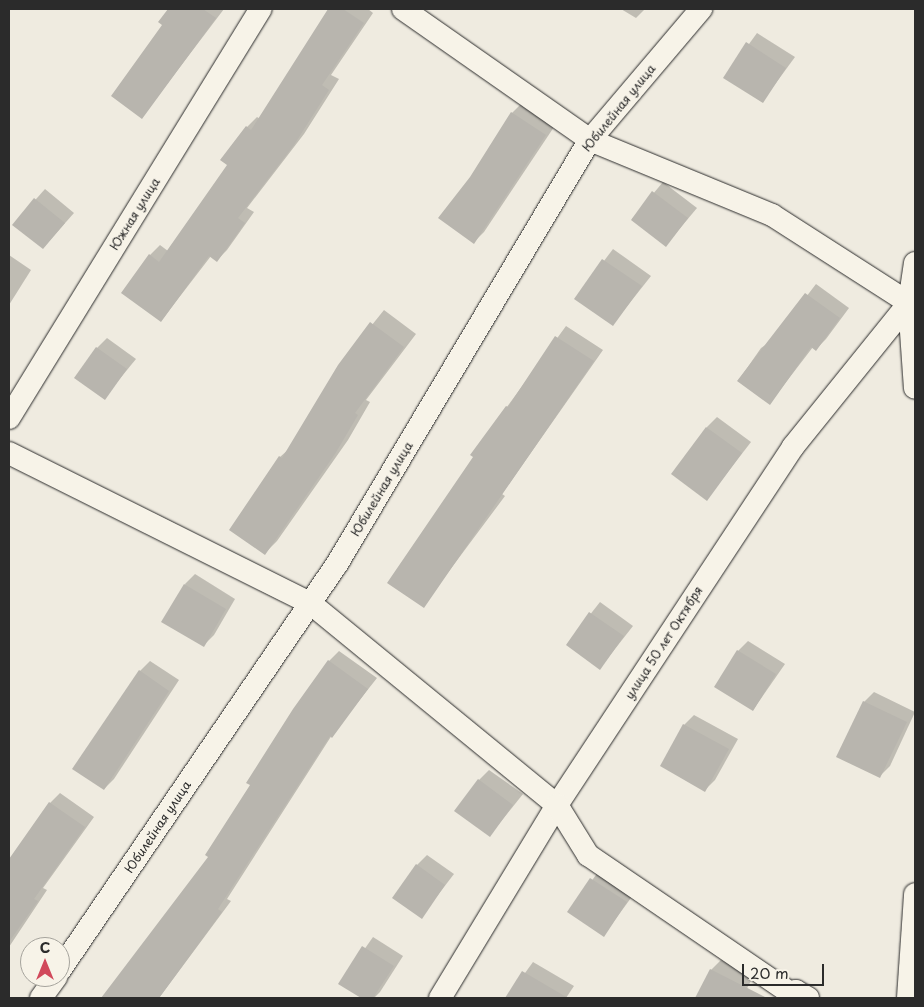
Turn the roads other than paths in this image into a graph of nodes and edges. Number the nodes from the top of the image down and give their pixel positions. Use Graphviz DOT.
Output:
graph roads {
  1 [pos="261,9"];
  2 [pos="404,9"];
  3 [pos="702,9"];
  4 [pos="590,140"];
  5 [pos="915,263"];
  6 [pos="909,303"];
  7 [pos="915,388"];
  8 [pos="9,418"];
  9 [pos="9,454"];
  10 [pos="310,603"];
  11 [pos="557,805"];
  12 [pos="915,894"];
  13 [pos="70,955"];
  14 [pos="49,987"];
  15 [pos="41,998"];
  16 [pos="440,998"];
  17 [pos="799,998"];
  18 [pos="908,998"];
  1 -- 8 [label="street, Южная улица"];
  2 -- 4 [label="street"];
  3 -- 4 [label="street, Юбилейная улица"];
  4 -- 6 [label="street"];
  4 -- 10 [label="street, Юбилейная улица"];
  5 -- 6 [label="street"];
  6 -- 7 [label="street"];
  6 -- 11 [label="street, улица 50 лет Октября"];
  9 -- 10 [label="street"];
  10 -- 11 [label="street"];
  10 -- 13 [label="street, Юбилейная улица"];
  11 -- 16 [label="street, улица 50 лет Октября"];
  11 -- 17 [label="street"];
  12 -- 18 [label="street"];
  14 -- 15 [label="street"];
}
